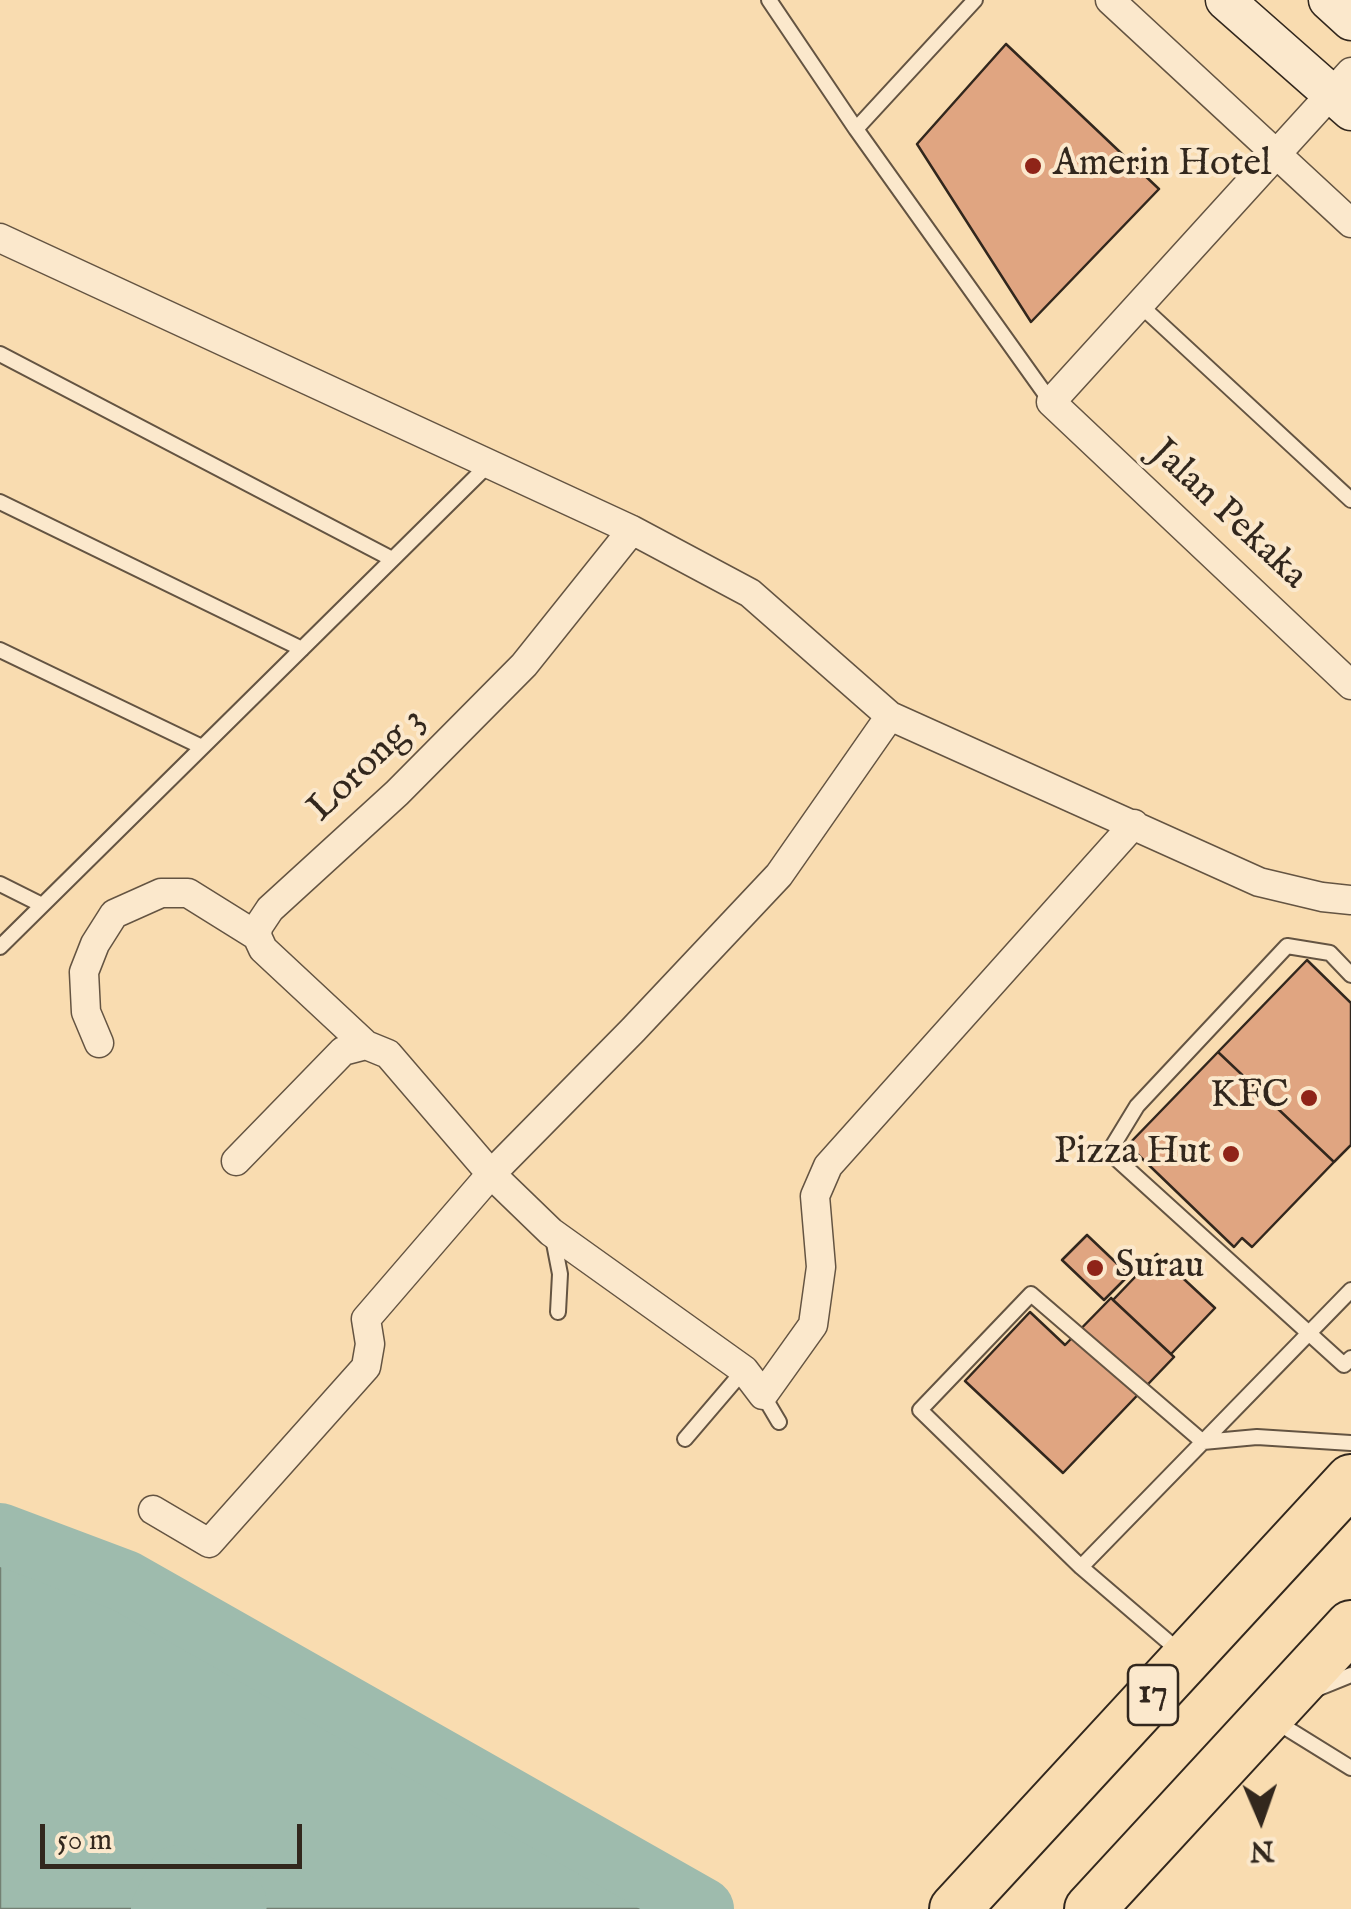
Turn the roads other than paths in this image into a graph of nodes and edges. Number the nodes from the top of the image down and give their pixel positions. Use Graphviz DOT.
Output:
graph roads {
  1 [pos="769,0"];
  2 [pos="976,0"];
  3 [pos="1110,0"];
  4 [pos="1224,0"];
  5 [pos="1328,0"];
  6 [pos="1351,22"];
  7 [pos="1344,92"];
  8 [pos="856,129"];
  9 [pos="1276,154"];
  10 [pos="1351,224"];
  11 [pos="0,238"];
  12 [pos="1139,304"];
  13 [pos="0,354"];
  14 [pos="1050,402"];
  15 [pos="490,464"];
  16 [pos="1351,500"];
  17 [pos="0,502"];
  18 [pos="632,530"];
  19 [pos="392,559"];
  20 [pos="302,649"];
  21 [pos="0,650"];
  22 [pos="1351,685"];
  23 [pos="890,716"];
  24 [pos="202,748"];
  25 [pos="1134,824"];
  26 [pos="0,884"];
  27 [pos="1351,900"];
  28 [pos="42,905"];
  29 [pos="257,936"];
  30 [pos="0,947"];
  31 [pos="1351,975"];
  32 [pos="99,1044"];
  33 [pos="366,1045"];
  34 [pos="236,1161"];
  35 [pos="491,1174"];
  36 [pos="552,1232"];
  37 [pos="1351,1290"];
  38 [pos="558,1312"];
  39 [pos="1309,1332"];
  40 [pos="1351,1358"];
  41 [pos="744,1370"];
  42 [pos="764,1395"];
  43 [pos="779,1422"];
  44 [pos="685,1439"];
  45 [pos="1203,1442"];
  46 [pos="1351,1443"];
  47 [pos="1351,1480"];
  48 [pos="153,1510"];
  49 [pos="1081,1567"];
  50 [pos="1351,1626"];
  51 [pos="1186,1658"];
  52 [pos="1351,1675"];
  53 [pos="1274,1711"];
  54 [pos="1351,1768"];
  55 [pos="954,1909"];
  56 [pos="1090,1909"];
  1 -- 8 [label="lane"];
  2 -- 8 [label="lane"];
  3 -- 9 [label="street"];
  4 -- 7 [label="main road"];
  5 -- 6 [label="main road"];
  7 -- 9 [label="street"];
  8 -- 14 [label="lane"];
  9 -- 10 [label="street"];
  9 -- 12 [label="street"];
  11 -- 15 [label="street"];
  12 -- 14 [label="street"];
  12 -- 16 [label="lane"];
  13 -- 19 [label="lane"];
  14 -- 22 [label="street, Jalan Pekaka"];
  15 -- 18 [label="street"];
  15 -- 19 [label="lane"];
  17 -- 20 [label="lane"];
  18 -- 23 [label="street"];
  18 -- 29 [label="street, Lorong 3"];
  19 -- 20 [label="lane"];
  20 -- 24 [label="lane"];
  21 -- 24 [label="lane"];
  23 -- 25 [label="street"];
  23 -- 35 [label="street"];
  24 -- 28 [label="lane"];
  25 -- 27 [label="street"];
  25 -- 42 [label="street"];
  26 -- 28 [label="lane"];
  28 -- 30 [label="lane"];
  29 -- 32 [label="street"];
  29 -- 33 [label="street"];
  31 -- 39 [label="lane"];
  33 -- 34 [label="street"];
  33 -- 35 [label="street"];
  35 -- 36 [label="street"];
  35 -- 48 [label="street"];
  36 -- 38 [label="lane"];
  36 -- 41 [label="street"];
  37 -- 39 [label="lane"];
  39 -- 40 [label="lane"];
  39 -- 45 [label="lane"];
  41 -- 42 [label="street"];
  41 -- 44 [label="lane"];
  42 -- 43 [label="lane"];
  45 -- 46 [label="lane"];
  45 -- 49 [label="lane"];
  45 -- 49 [label="lane"];
  47 -- 51 [label="highway, 17"];
  49 -- 51 [label="lane"];
  50 -- 53 [label="highway"];
  51 -- 55 [label="highway, 17"];
  52 -- 53 [label="lane"];
  53 -- 54 [label="lane"];
  53 -- 56 [label="highway"];
}
